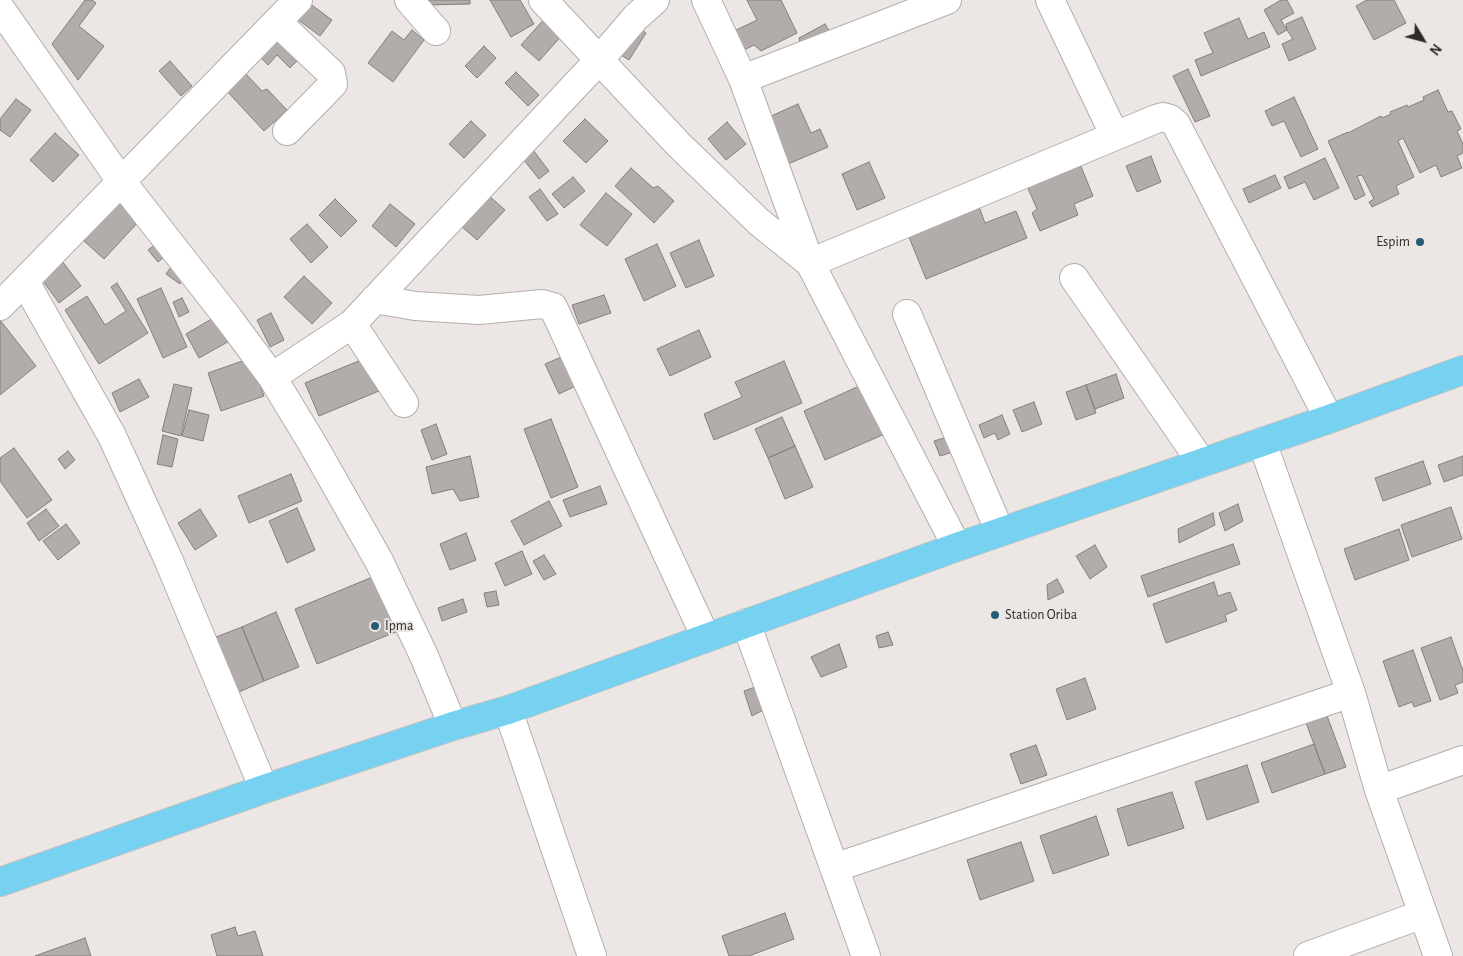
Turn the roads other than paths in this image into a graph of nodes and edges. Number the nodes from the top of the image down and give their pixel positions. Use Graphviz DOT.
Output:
graph roads {
  1 [pos="298,0"];
  2 [pos="409,0"];
  3 [pos="543,0"];
  4 [pos="655,0"];
  5 [pos="706,0"];
  6 [pos="947,0"];
  7 [pos="1050,0"];
  8 [pos="0,8"];
  9 [pos="277,22"];
  10 [pos="436,31"];
  11 [pos="600,59"];
  12 [pos="743,79"];
  13 [pos="287,131"];
  14 [pos="1115,136"];
  15 [pos="121,181"];
  16 [pos="810,263"];
  17 [pos="1074,278"];
  18 [pos="25,282"];
  19 [pos="375,300"];
  20 [pos="0,306"];
  21 [pos="907,314"];
  22 [pos="352,324"];
  23 [pos="1463,370"];
  24 [pos="272,377"];
  25 [pos="404,403"];
  26 [pos="1329,419"];
  27 [pos="1262,442"];
  28 [pos="1202,463"];
  29 [pos="1000,532"];
  30 [pos="957,547"];
  31 [pos="746,622"];
  32 [pos="706,638"];
  33 [pos="1351,693"];
  34 [pos="508,710"];
  35 [pos="453,726"];
  36 [pos="1463,760"];
  37 [pos="264,789"];
  38 [pos="1379,790"];
  39 [pos="834,868"];
  40 [pos="0,882"];
  41 [pos="1424,914"];
  42 [pos="592,956"];
  43 [pos="866,956"];
  44 [pos="1308,956"];
  45 [pos="1438,956"];
  1 -- 9 [label="street"];
  2 -- 10 [label="street"];
  3 -- 11 [label="street"];
  4 -- 11 [label="street"];
  5 -- 12 [label="street"];
  6 -- 12 [label="street"];
  7 -- 14 [label="street"];
  8 -- 15 [label="street"];
  9 -- 13 [label="street"];
  9 -- 15 [label="street"];
  11 -- 16 [label="street"];
  11 -- 19 [label="street"];
  12 -- 16 [label="street"];
  14 -- 16 [label="street"];
  14 -- 26 [label="street"];
  15 -- 18 [label="street"];
  15 -- 24 [label="street"];
  16 -- 30 [label="street"];
  17 -- 28 [label="street"];
  18 -- 20 [label="street"];
  18 -- 37 [label="street"];
  19 -- 22 [label="street"];
  19 -- 32 [label="street"];
  21 -- 29 [label="street"];
  22 -- 24 [label="street"];
  22 -- 25 [label="street"];
  23 -- 26 [label="main road"];
  24 -- 35 [label="street"];
  26 -- 27 [label="main road"];
  27 -- 28 [label="main road"];
  27 -- 33 [label="street"];
  28 -- 29 [label="main road"];
  29 -- 30 [label="main road"];
  30 -- 31 [label="main road"];
  31 -- 32 [label="main road"];
  31 -- 39 [label="street"];
  32 -- 34 [label="main road"];
  33 -- 38 [label="street"];
  33 -- 39 [label="street"];
  34 -- 35 [label="main road"];
  34 -- 42 [label="street"];
  35 -- 37 [label="main road"];
  36 -- 38 [label="street"];
  37 -- 40 [label="main road"];
  38 -- 41 [label="street"];
  39 -- 43 [label="street"];
  41 -- 44 [label="street"];
  41 -- 45 [label="street"];
}
